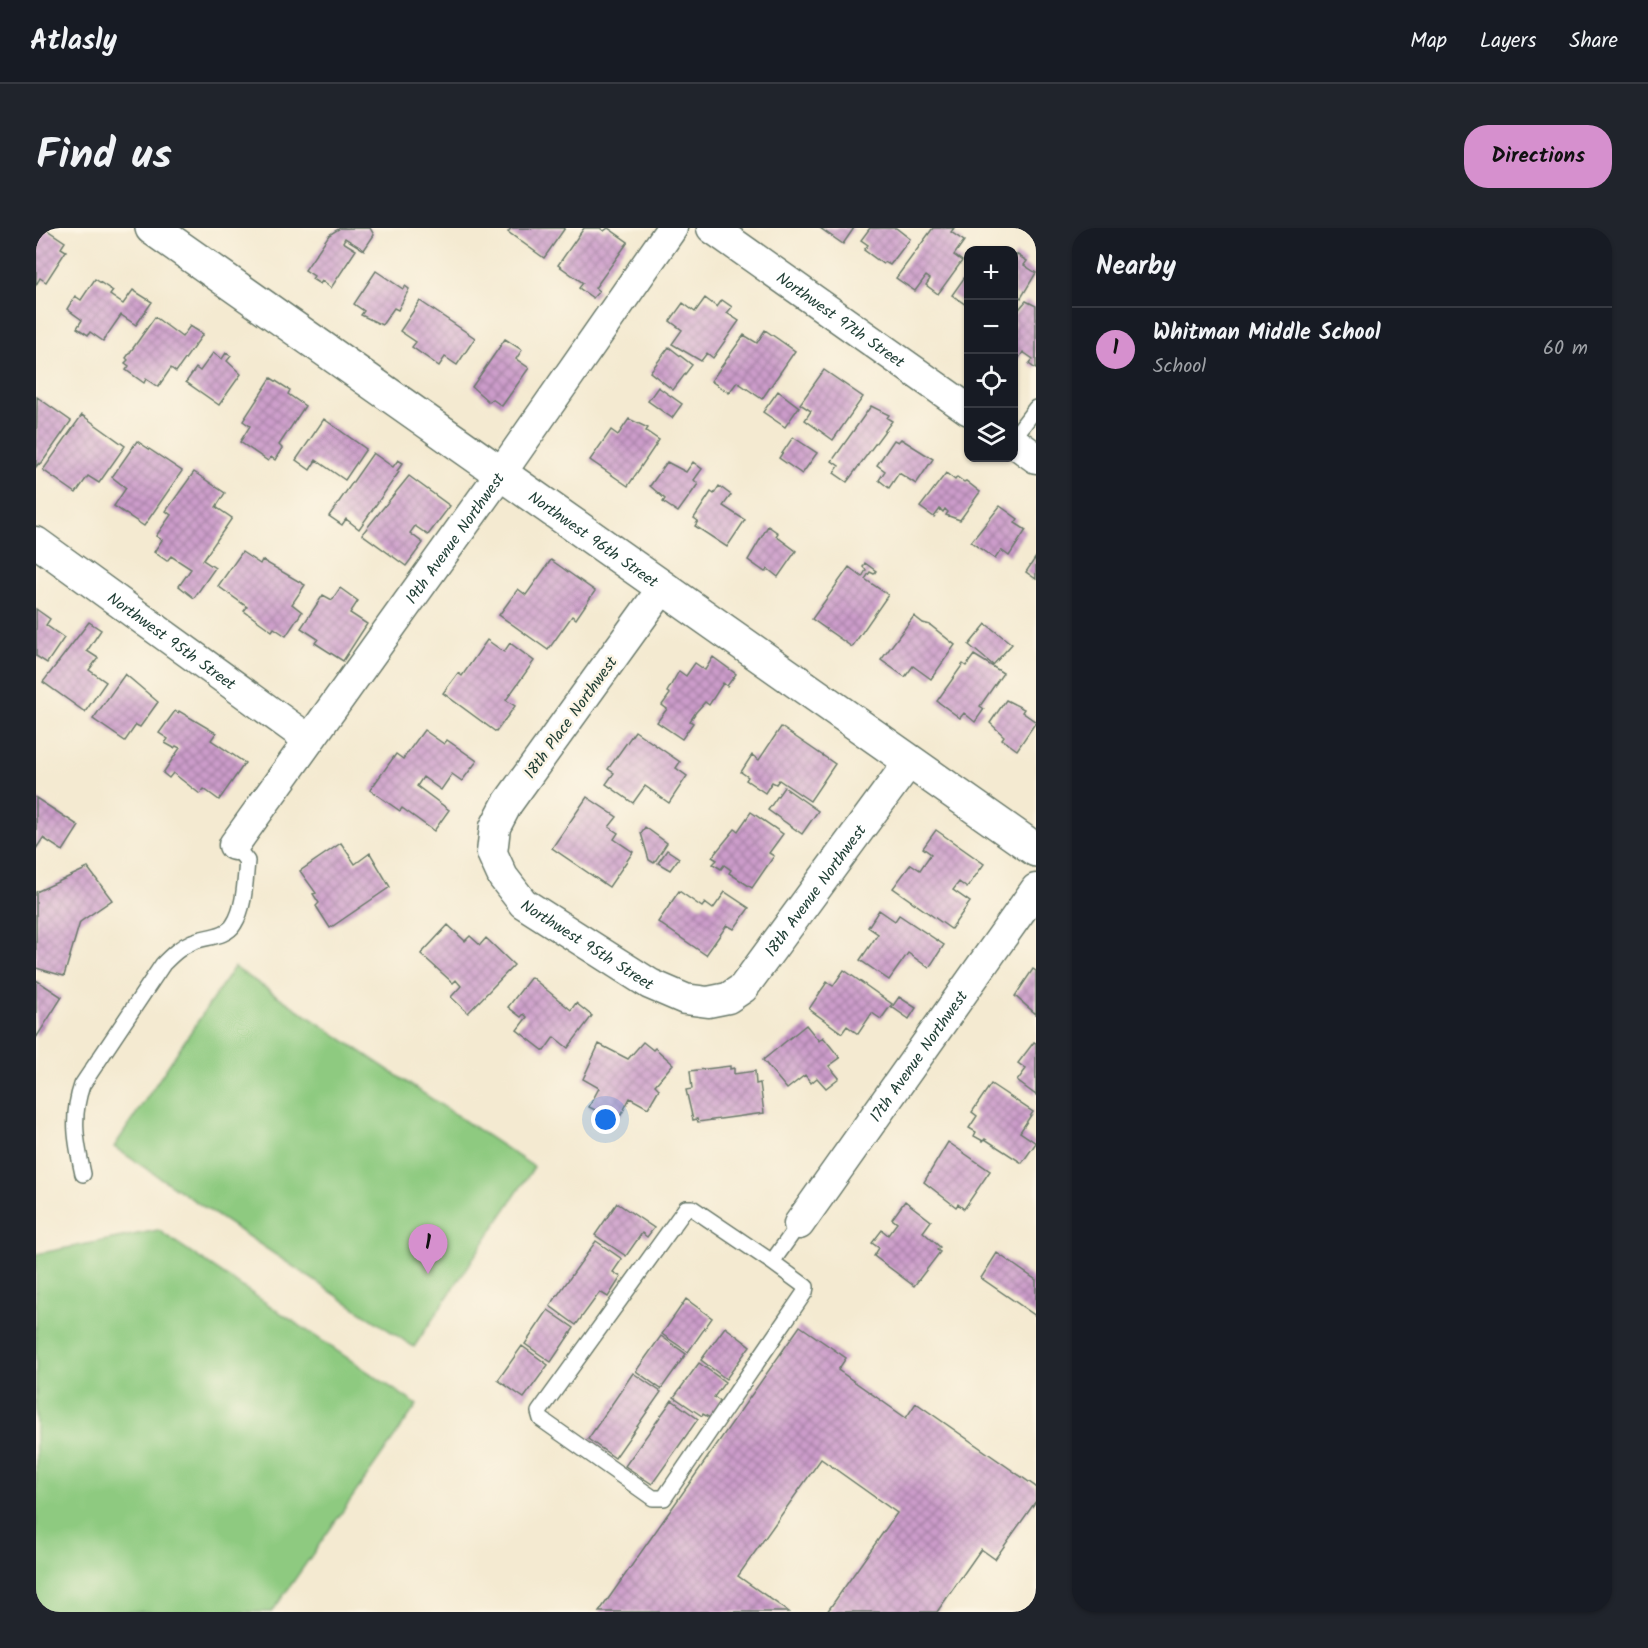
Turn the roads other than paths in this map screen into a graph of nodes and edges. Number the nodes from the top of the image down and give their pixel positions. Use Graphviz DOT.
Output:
graph roads {
  1 [pos="152,228"];
  2 [pos="672,228"];
  3 [pos="712,228"];
  4 [pos="966,408"];
  5 [pos="1036,408"];
  6 [pos="1018,432"];
  7 [pos="1018,445"];
  8 [pos="1036,458"];
  9 [pos="501,472"];
  10 [pos="36,542"];
  11 [pos="662,589"];
  12 [pos="308,739"];
  13 [pos="909,762"];
  14 [pos="234,845"];
  15 [pos="1036,850"];
  16 [pos="492,853"];
  17 [pos="1036,890"];
  18 [pos="708,1002"];
  19 [pos="83,1174"];
  20 [pos="799,1224"];
  21 [pos="772,1262"];
  1 -- 9 [label="street, Northwest 96th Street"];
  2 -- 9 [label="street, 19th Avenue Northwest"];
  3 -- 4 [label="street, Northwest 97th Street"];
  5 -- 6 [label="lane"];
  7 -- 8 [label="street"];
  9 -- 11 [label="street, Northwest 96th Street"];
  9 -- 12 [label="street, 19th Avenue Northwest"];
  10 -- 12 [label="street, Northwest 95th Street"];
  11 -- 13 [label="street, Northwest 96th Street"];
  11 -- 16 [label="street, 18th Place Northwest"];
  12 -- 14 [label="street, 19th Avenue Northwest"];
  13 -- 15 [label="street, Northwest 96th Street"];
  13 -- 18 [label="street, 18th Avenue Northwest"];
  14 -- 19 [label="lane"];
  16 -- 18 [label="street, Northwest 95th Street"];
  17 -- 20 [label="street, 17th Avenue Northwest"];
  20 -- 21 [label="lane"];
  21 -- 21 [label="lane"];
}
